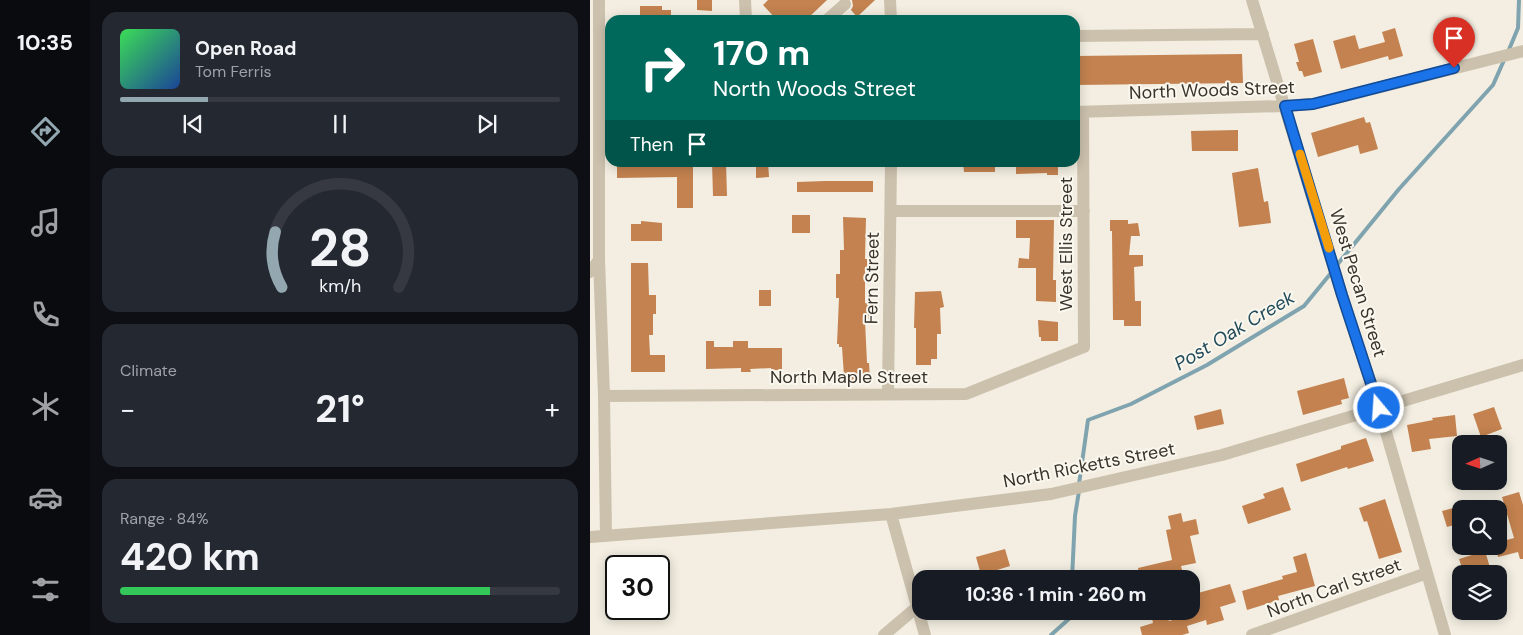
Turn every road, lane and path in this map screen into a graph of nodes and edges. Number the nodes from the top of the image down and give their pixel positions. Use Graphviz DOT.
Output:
graph roads {
  1 [pos="599,0"];
  2 [pos="745,0"];
  3 [pos="890,0"];
  4 [pos="1252,0"];
  5 [pos="845,4"];
  6 [pos="746,15"];
  7 [pos="833,15"];
  8 [pos="890,15"];
  9 [pos="1263,34"];
  10 [pos="1080,36"];
  11 [pos="1523,51"];
  12 [pos="1285,106"];
  13 [pos="599,111"];
  14 [pos="1080,112"];
  15 [pos="1080,132"];
  16 [pos="891,167"];
  17 [pos="890,211"];
  18 [pos="1084,211"];
  19 [pos="599,260"];
  20 [pos="590,272"];
  21 [pos="1084,347"];
  22 [pos="1523,365"];
  23 [pos="888,394"];
  24 [pos="604,396"];
  25 [pos="1379,408"];
  26 [pos="891,514"];
  27 [pos="606,536"];
  28 [pos="590,537"];
  29 [pos="1427,573"];
  30 [pos="912,589"];
  31 [pos="912,611"];
  32 [pos="921,620"];
  33 [pos="1267,632"];
  34 [pos="884,635"];
  35 [pos="925,635"];
  36 [pos="1252,635"];
  37 [pos="1445,635"];
  1 -- 13 [label="street"];
  2 -- 6 [label="street"];
  3 -- 8 [label="street"];
  4 -- 9 [label="street, West Pecan Street"];
  5 -- 7 [label="street"];
  9 -- 10 [label="street"];
  9 -- 12 [label="street, West Pecan Street"];
  11 -- 12 [label="street, North Woods Street"];
  12 -- 14 [label="street, North Woods Street"];
  12 -- 25 [label="street, West Pecan Street"];
  13 -- 19 [label="street"];
  15 -- 18 [label="street, West Ellis Street"];
  16 -- 17 [label="street, Fern Street"];
  17 -- 18 [label="street"];
  17 -- 23 [label="street, Fern Street"];
  18 -- 21 [label="street, West Ellis Street"];
  19 -- 20 [label="street"];
  19 -- 24 [label="street"];
  21 -- 23 [label="street, North Maple Street"];
  22 -- 25 [label="street, North Ricketts Street"];
  23 -- 24 [label="street, North Maple Street"];
  24 -- 27 [label="street"];
  25 -- 26 [label="street, North Ricketts Street"];
  25 -- 29 [label="street, West Pecan Street"];
  26 -- 27 [label="street, North Ricketts Street"];
  26 -- 30 [label="street"];
  27 -- 28 [label="street, North Ricketts Street"];
  29 -- 33 [label="street, North Carl Street"];
  29 -- 37 [label="street, West Pecan Street"];
  31 -- 34 [label="street"];
  32 -- 35 [label="street"];
  33 -- 36 [label="street, North Carl Street"];
}
